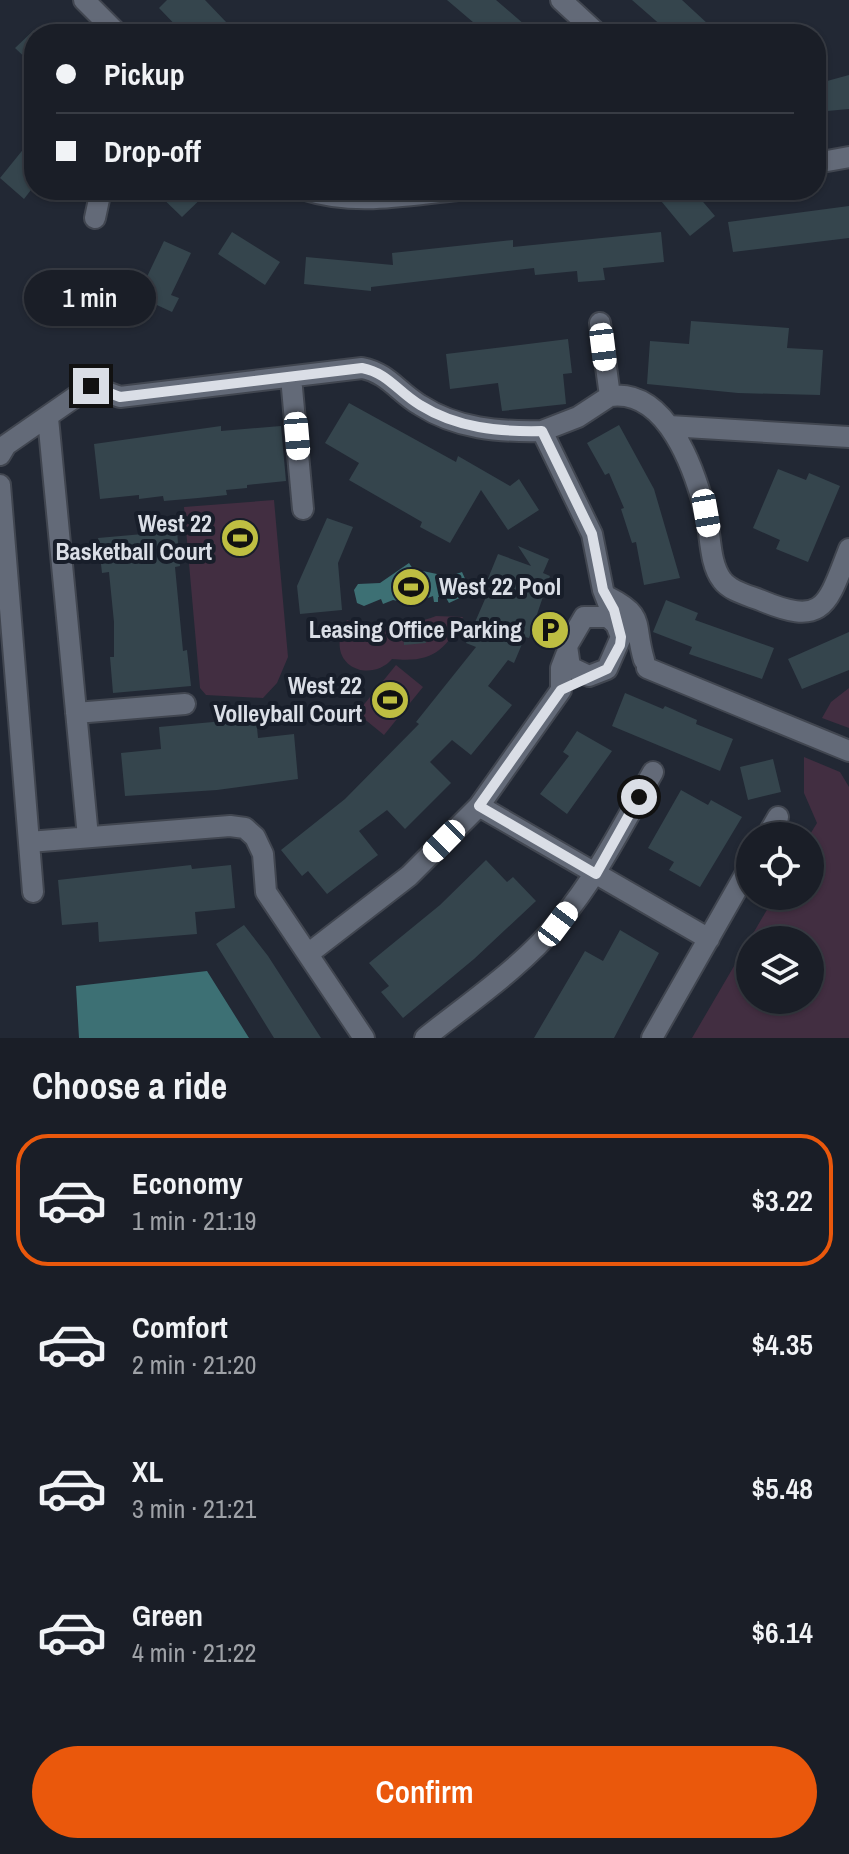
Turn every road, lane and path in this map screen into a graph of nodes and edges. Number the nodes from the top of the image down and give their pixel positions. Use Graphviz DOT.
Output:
graph roads {
  1 [pos="84,0"];
  2 [pos="561,0"];
  3 [pos="108,24"];
  4 [pos="587,24"];
  5 [pos="849,157"];
  6 [pos="826,161"];
  7 [pos="99,200"];
  8 [pos="95,218"];
  9 [pos="600,323"];
  10 [pos="291,377"];
  11 [pos="610,396"];
  12 [pos="48,418"];
  13 [pos="669,426"];
  14 [pos="542,431"];
  15 [pos="849,437"];
  16 [pos="0,455"];
  17 [pos="0,485"];
  18 [pos="303,509"];
  19 [pos="847,563"];
  20 [pos="606,593"];
  21 [pos="584,617"];
  22 [pos="619,631"];
  23 [pos="566,655"];
  24 [pos="645,664"];
  25 [pos="598,673"];
  26 [pos="561,690"];
  27 [pos="185,704"];
  28 [pos="76,713"];
  29 [pos="849,751"];
  30 [pos="653,772"];
  31 [pos="479,806"];
  32 [pos="778,817"];
  33 [pos="775,822"];
  34 [pos="88,837"];
  35 [pos="29,842"];
  36 [pos="596,874"];
  37 [pos="736,891"];
  38 [pos="33,892"];
  39 [pos="709,939"];
  40 [pos="308,954"];
  41 [pos="364,1038"];
  42 [pos="425,1038"];
  43 [pos="652,1038"];
  1 -- 3 [label="street"];
  2 -- 4 [label="street"];
  5 -- 6 [label="street"];
  7 -- 8 [label="street"];
  9 -- 11 [label="street"];
  10 -- 12 [label="street"];
  10 -- 14 [label="street"];
  10 -- 18 [label="street"];
  11 -- 13 [label="street"];
  11 -- 14 [label="street"];
  12 -- 16 [label="street"];
  12 -- 28 [label="street"];
  13 -- 15 [label="street"];
  13 -- 19 [label="street"];
  14 -- 20 [label="street"];
  17 -- 35 [label="street"];
  20 -- 21 [label="street"];
  20 -- 22 [label="street"];
  20 -- 24 [label="street"];
  21 -- 22 [label="street"];
  21 -- 23 [label="street"];
  22 -- 24 [label="street"];
  22 -- 25 [label="street"];
  23 -- 25 [label="street"];
  23 -- 26 [label="street"];
  24 -- 25 [label="street"];
  24 -- 29 [label="street"];
  25 -- 26 [label="street"];
  26 -- 31 [label="street"];
  27 -- 28 [label="street"];
  28 -- 34 [label="street"];
  30 -- 36 [label="street"];
  31 -- 36 [label="street"];
  31 -- 40 [label="street"];
  32 -- 33 [label="street"];
  34 -- 35 [label="street"];
  34 -- 40 [label="street"];
  35 -- 38 [label="street"];
  36 -- 39 [label="street"];
  36 -- 42 [label="street"];
  37 -- 39 [label="street"];
  39 -- 43 [label="street"];
  40 -- 41 [label="street"];
}
